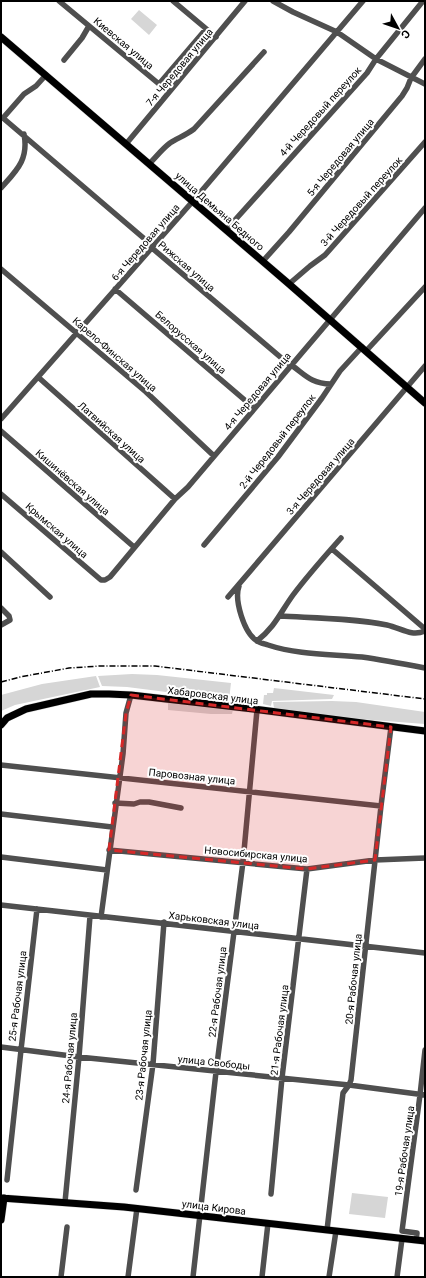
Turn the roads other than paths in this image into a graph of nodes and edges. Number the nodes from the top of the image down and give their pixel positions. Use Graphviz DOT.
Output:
graph roads {
  1 [pos="59,1"];
  2 [pos="173,1"];
  3 [pos="245,1"];
  4 [pos="273,1"];
  5 [pos="363,1"];
  6 [pos="423,1"];
  7 [pos="89,26"];
  8 [pos="206,29"];
  9 [pos="337,32"];
  10 [pos="1,37"];
  11 [pos="216,37"];
  12 [pos="264,52"];
  13 [pos="376,59"];
  14 [pos="425,59"];
  15 [pos="64,60"];
  16 [pos="46,75"];
  17 [pos="411,78"];
  18 [pos="425,84"];
  19 [pos="24,134"];
  20 [pos="425,142"];
  21 [pos="126,144"];
  22 [pos="150,164"];
  23 [pos="1,188"];
  24 [pos="193,201"];
  25 [pos="425,208"];
  26 [pos="226,230"];
  27 [pos="152,248"];
  28 [pos="263,261"];
  29 [pos="1,269"];
  30 [pos="289,284"];
  31 [pos="425,287"];
  32 [pos="115,289"];
  33 [pos="330,320"];
  34 [pos="77,332"];
  35 [pos="364,349"];
  36 [pos="291,364"];
  37 [pos="425,366"];
  38 [pos="38,377"];
  39 [pos="331,384"];
  40 [pos="407,387"];
  41 [pos="425,403"];
  42 [pos="254,408"];
  43 [pos="1,419"];
  44 [pos="1,431"];
  45 [pos="214,456"];
  46 [pos="1,494"];
  47 [pos="175,499"];
  48 [pos="341,538"];
  49 [pos="204,545"];
  50 [pos="134,547"];
  51 [pos="332,549"];
  52 [pos="1,552"];
  53 [pos="101,580"];
  54 [pos="240,583"];
  55 [pos="50,597"];
  56 [pos="228,597"];
  57 [pos="1,608"];
  58 [pos="280,616"];
  59 [pos="1,625"];
  60 [pos="425,630"];
  61 [pos="257,641"];
  62 [pos="425,668"];
  63 [pos="131,695"];
  64 [pos="257,710"];
  65 [pos="2,723"];
  66 [pos="391,727"];
  67 [pos="425,731"];
  68 [pos="1,765"];
  69 [pos="119,777"];
  70 [pos="249,791"];
  71 [pos="115,803"];
  72 [pos="381,806"];
  73 [pos="182,808"];
  74 [pos="1,814"];
  75 [pos="112,827"];
  76 [pos="109,850"];
  77 [pos="1,857"];
  78 [pos="425,858"];
  79 [pos="375,860"];
  80 [pos="243,862"];
  81 [pos="307,869"];
  82 [pos="107,870"];
  83 [pos="1,905"];
  84 [pos="38,909"];
  85 [pos="90,916"];
  86 [pos="100,917"];
  87 [pos="164,922"];
  88 [pos="233,931"];
  89 [pos="299,939"];
  90 [pos="366,946"];
  91 [pos="425,953"];
  92 [pos="1,1047"];
  93 [pos="20,1050"];
  94 [pos="425,1050"];
  95 [pos="79,1057"];
  96 [pos="153,1064"];
  97 [pos="216,1072"];
  98 [pos="282,1078"];
  99 [pos="349,1085"];
  100 [pos="423,1095"];
  101 [pos="7,1180"];
  102 [pos="136,1190"];
  103 [pos="271,1194"];
  104 [pos="2,1198"];
  105 [pos="65,1202"];
  106 [pos="137,1208"];
  107 [pos="200,1215"];
  108 [pos="1,1220"];
  109 [pos="268,1223"];
  110 [pos="67,1227"];
  111 [pos="327,1230"];
  112 [pos="336,1231"];
  113 [pos="402,1239"];
  114 [pos="416,1240"];
  115 [pos="425,1241"];
  116 [pos="61,1277"];
  117 [pos="128,1277"];
  118 [pos="193,1277"];
  119 [pos="262,1277"];
  120 [pos="329,1277"];
  121 [pos="397,1277"];
  1 -- 7 [label="street, Киевская улица"];
  2 -- 8 [label="street"];
  3 -- 11 [label="street, 7-я Чередовая улица"];
  4 -- 9 [label="street"];
  5 -- 9 [label="street, 6-я Чередовая улица"];
  6 -- 13 [label="street, 4-й Чередовый переулок"];
  7 -- 8 [label="street, Киевская улица"];
  7 -- 15 [label="street"];
  8 -- 11 [label="street"];
  9 -- 13 [label="street"];
  9 -- 24 [label="street, 6-я Чередовая улица"];
  10 -- 16 [label="main road, улица Демьяна Бедного"];
  11 -- 21 [label="street, 7-я Чередовая улица"];
  12 -- 22 [label="street"];
  13 -- 17 [label="street"];
  13 -- 26 [label="street, 4-й Чередовый переулок"];
  14 -- 17 [label="street, 5-я Чередовая улица"];
  16 -- 19 [label="street, Рижская улица"];
  16 -- 21 [label="main road, улица Демьяна Бедного"];
  17 -- 18 [label="street"];
  17 -- 28 [label="street, 5-я Чередовая улица"];
  19 -- 23 [label="street"];
  19 -- 27 [label="street, Рижская улица"];
  20 -- 30 [label="street, 3-й Чередовый переулок"];
  21 -- 22 [label="main road, улица Демьяна Бедного"];
  22 -- 24 [label="main road, улица Демьяна Бедного"];
  24 -- 26 [label="main road, улица Демьяна Бедного"];
  24 -- 27 [label="street, 6-я Чередовая улица"];
  25 -- 33 [label="street, 4-я Чередовая улица"];
  26 -- 28 [label="main road, улица Демьяна Бедного"];
  27 -- 32 [label="street, 6-я Чередовая улица"];
  27 -- 36 [label="street, Рижская улица"];
  28 -- 30 [label="main road, улица Демьяна Бедного"];
  29 -- 34 [label="street, Карело-Финская улица"];
  30 -- 33 [label="main road, улица Демьяна Бедного"];
  31 -- 35 [label="street, 2-й Чередовый переулок"];
  32 -- 34 [label="street, 6-я Чередовая улица"];
  32 -- 42 [label="street, Белорусская улица"];
  33 -- 35 [label="main road, улица Демьяна Бедного"];
  33 -- 36 [label="street, 4-я Чередовая улица"];
  34 -- 38 [label="street, 6-я Чередовая улица"];
  34 -- 45 [label="street, Карело-Финская улица"];
  35 -- 39 [label="street, 2-й Чередовый переулок"];
  35 -- 40 [label="main road, улица Демьяна Бедного"];
  36 -- 39 [label="street, Рижская улица"];
  36 -- 42 [label="street, 4-я Чередовая улица"];
  37 -- 40 [label="street, 3-я Чередовая улица"];
  38 -- 43 [label="street, 6-я Чередовая улица"];
  38 -- 47 [label="street, Латвийская улица"];
  39 -- 49 [label="street, 2-й Чередовый переулок"];
  40 -- 41 [label="main road, улица Демьяна Бедного"];
  40 -- 54 [label="street, 3-я Чередовая улица"];
  42 -- 45 [label="street, 4-я Чередовая улица"];
  44 -- 50 [label="street, Кишинёвская улица"];
  45 -- 47 [label="street, 4-я Чередовая улица"];
  46 -- 53 [label="street, Крымская улица"];
  47 -- 50 [label="street, 4-я Чередовая улица"];
  48 -- 51 [label="street"];
  50 -- 53 [label="street, 4-я Чередовая улица"];
  51 -- 58 [label="street"];
  51 -- 60 [label="street"];
  52 -- 55 [label="street"];
  54 -- 56 [label="street, 3-я Чередовая улица"];
  54 -- 61 [label="street"];
  57 -- 59 [label="street"];
  58 -- 60 [label="street"];
  58 -- 61 [label="street"];
  61 -- 62 [label="street"];
  63 -- 64 [label="main road, Хабаровская улица"];
  63 -- 65 [label="main road, Хабаровская улица"];
  63 -- 69 [label="street"];
  64 -- 66 [label="main road, Хабаровская улица"];
  64 -- 70 [label="street, 22-я Рабочая улица"];
  66 -- 67 [label="main road, Хабаровская улица"];
  66 -- 72 [label="street, 20-я Рабочая улица"];
  68 -- 69 [label="street, Паровозная улица"];
  69 -- 70 [label="street, Паровозная улица"];
  69 -- 71 [label="street"];
  70 -- 72 [label="street, Паровозная улица"];
  70 -- 80 [label="street, 22-я Рабочая улица"];
  71 -- 73 [label="street"];
  71 -- 75 [label="street"];
  72 -- 79 [label="street, 20-я Рабочая улица"];
  74 -- 75 [label="street"];
  75 -- 76 [label="street"];
  76 -- 80 [label="street, Новосибирская улица"];
  76 -- 82 [label="street"];
  77 -- 82 [label="street"];
  78 -- 79 [label="street, Новосибирская улица"];
  79 -- 81 [label="street, Новосибирская улица"];
  79 -- 90 [label="street, 20-я Рабочая улица"];
  80 -- 81 [label="street, Новосибирская улица"];
  80 -- 88 [label="street, 22-я Рабочая улица"];
  81 -- 89 [label="street, 21-я Рабочая улица"];
  82 -- 86 [label="street"];
  83 -- 84 [label="street, Харьковская улица"];
  84 -- 85 [label="street, Харьковская улица"];
  84 -- 93 [label="street, 25-я Рабочая улица"];
  85 -- 86 [label="street, Харьковская улица"];
  85 -- 95 [label="street, 24-я Рабочая улица"];
  86 -- 87 [label="street, Харьковская улица"];
  87 -- 88 [label="street, Харьковская улица"];
  87 -- 96 [label="street, 23-я Рабочая улица"];
  88 -- 89 [label="street, Харьковская улица"];
  88 -- 97 [label="street, 22-я Рабочая улица"];
  89 -- 90 [label="street, Харьковская улица"];
  89 -- 98 [label="street, 21-я Рабочая улица"];
  90 -- 91 [label="street, Харьковская улица"];
  90 -- 99 [label="street, 20-я Рабочая улица"];
  92 -- 93 [label="street, улица Свободы"];
  93 -- 95 [label="street, улица Свободы"];
  93 -- 101 [label="street, 25-я Рабочая улица"];
  94 -- 100 [label="street, 19-я Рабочая улица"];
  95 -- 96 [label="street, улица Свободы"];
  95 -- 105 [label="street, 24-я Рабочая улица"];
  96 -- 97 [label="street, улица Свободы"];
  96 -- 102 [label="street, 23-я Рабочая улица"];
  97 -- 98 [label="street, улица Свободы"];
  97 -- 107 [label="street, 22-я Рабочая улица"];
  98 -- 99 [label="street, улица Свободы"];
  98 -- 103 [label="street, 21-я Рабочая улица"];
  99 -- 100 [label="street, улица Свободы"];
  99 -- 111 [label="street, 20-я Рабочая улица"];
  100 -- 114 [label="street, 19-я Рабочая улица"];
  104 -- 105 [label="main road, улица Кирова"];
  104 -- 108 [label="main road"];
  105 -- 106 [label="main road, улица Кирова"];
  106 -- 107 [label="main road, улица Кирова"];
  106 -- 117 [label="street"];
  107 -- 109 [label="main road, улица Кирова"];
  107 -- 118 [label="street, 22-я Рабочая улица"];
  109 -- 111 [label="main road, улица Кирова"];
  109 -- 119 [label="street"];
  110 -- 116 [label="street"];
  111 -- 112 [label="main road, улица Кирова"];
  112 -- 113 [label="main road, улица Кирова"];
  112 -- 120 [label="street"];
  113 -- 114 [label="main road, улица Кирова"];
  113 -- 121 [label="street"];
  114 -- 115 [label="main road, улица Кирова"];
}
